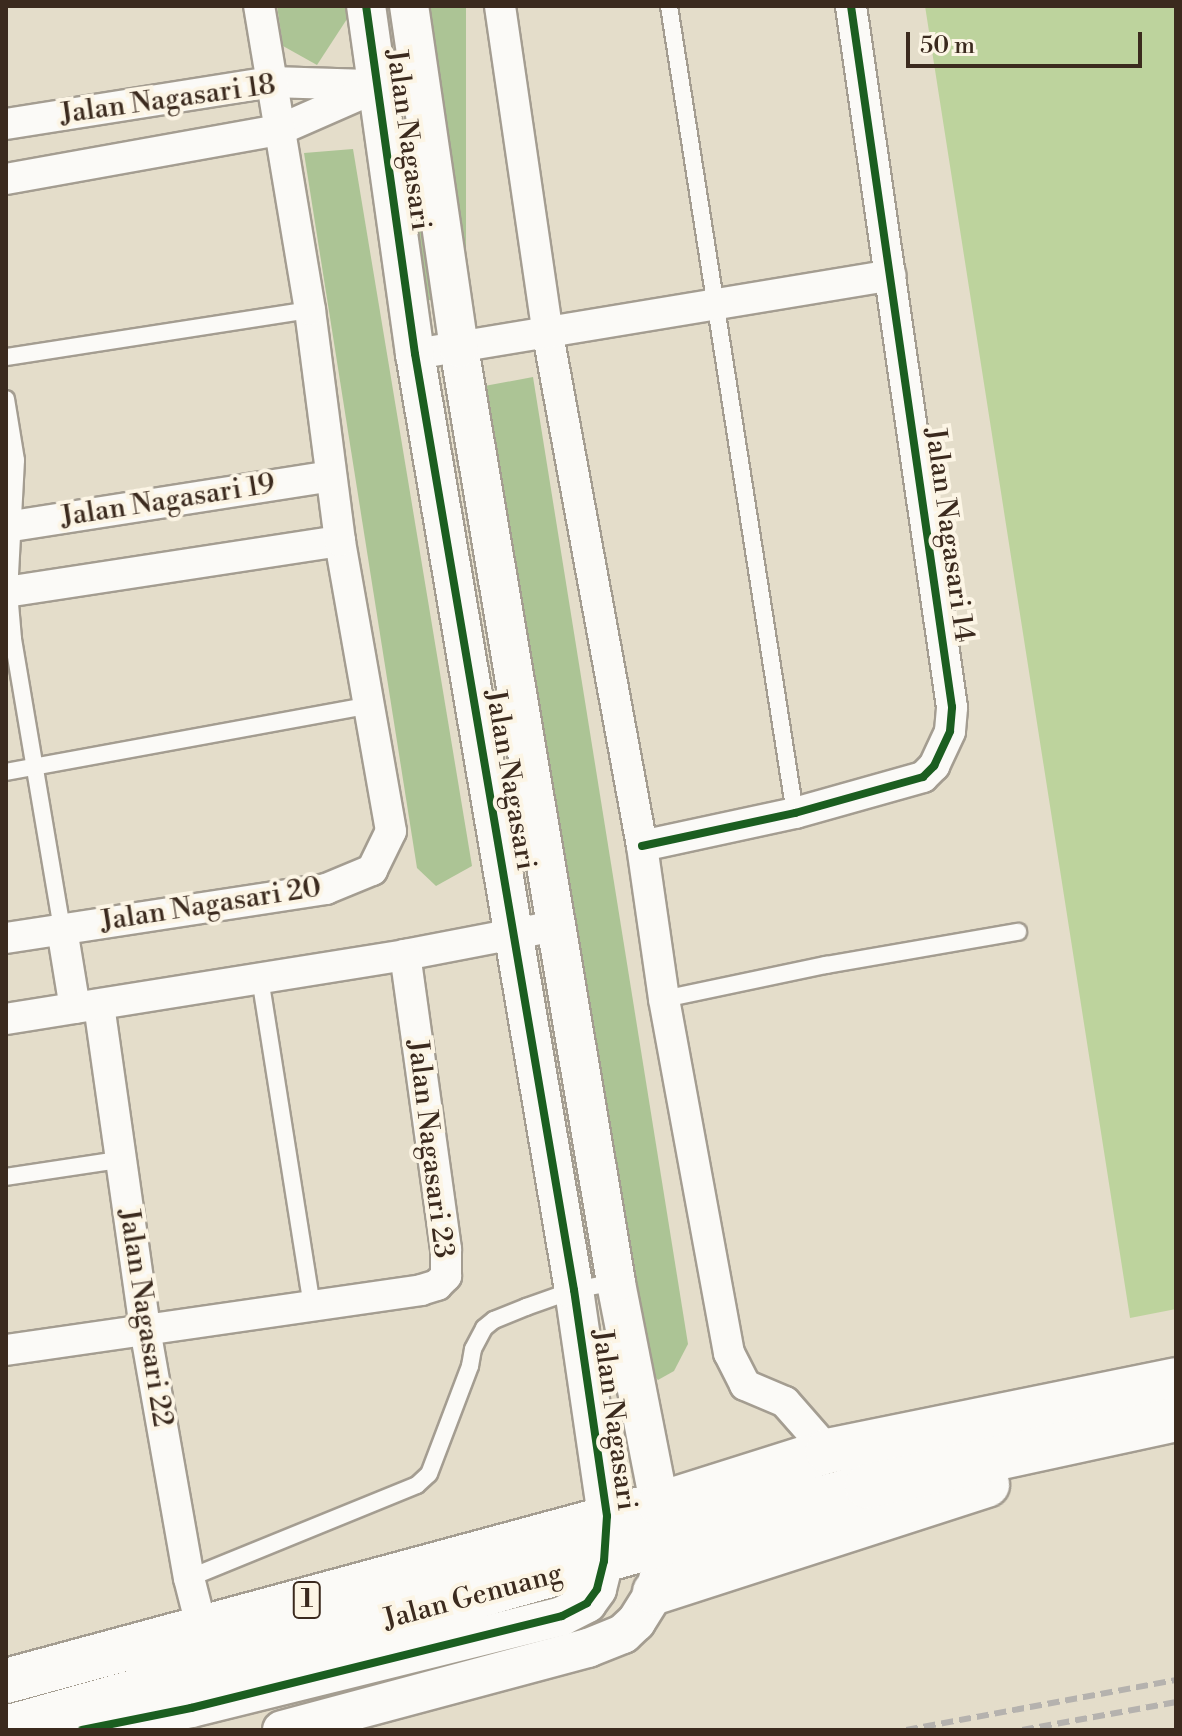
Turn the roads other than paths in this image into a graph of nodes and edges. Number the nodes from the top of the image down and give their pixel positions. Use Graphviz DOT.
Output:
graph roads {
  1 [pos="259,6"];
  2 [pos="366,6"];
  3 [pos="409,6"];
  4 [pos="500,6"];
  5 [pos="669,6"];
  6 [pos="851,6"];
  7 [pos="420,78"];
  8 [pos="271,82"];
  9 [pos="379,86"];
  10 [pos="6,124"];
  11 [pos="279,130"];
  12 [pos="6,179"];
  13 [pos="890,275"];
  14 [pos="717,307"];
  15 [pos="310,310"];
  16 [pos="548,335"];
  17 [pos="459,348"];
  18 [pos="415,354"];
  19 [pos="6,357"];
  20 [pos="6,399"];
  21 [pos="331,476"];
  22 [pos="9,526"];
  23 [pos="340,541"];
  24 [pos="7,592"];
  25 [pos="371,705"];
  26 [pos="32,767"];
  27 [pos="6,772"];
  28 [pos="795,813"];
  29 [pos="642,846"];
  30 [pos="556,926"];
  31 [pos="62,929"];
  32 [pos="1018,932"];
  33 [pos="514,934"];
  34 [pos="6,938"];
  35 [pos="405,955"];
  36 [pos="260,978"];
  37 [pos="664,999"];
  38 [pos="87,1007"];
  39 [pos="6,1019"];
  40 [pos="119,1160"];
  41 [pos="6,1177"];
  42 [pos="616,1282"];
  43 [pos="574,1290"];
  44 [pos="312,1307"];
  45 [pos="145,1329"];
  46 [pos="6,1350"];
  47 [pos="1176,1380"];
  48 [pos="1176,1421"];
  49 [pos="828,1451"];
  50 [pos="607,1516"];
  51 [pos="664,1523"];
  52 [pos="604,1561"];
  53 [pos="189,1578"];
  54 [pos="655,1592"];
  55 [pos="202,1629"];
  56 [pos="6,1681"];
  57 [pos="6,1728"];
  58 [pos="82,1730"];
  59 [pos="282,1730"];
  1 -- 8 [label="street"];
  2 -- 9 [label="street, Jalan Nagasari"];
  3 -- 7 [label="street, Jalan Nagasari"];
  4 -- 16 [label="street"];
  5 -- 14 [label="lane"];
  6 -- 13 [label="street, Jalan Nagasari 14"];
  7 -- 9 [label="street"];
  7 -- 17 [label="street, Jalan Nagasari"];
  8 -- 9 [label="street, Jalan Nagasari 18"];
  8 -- 10 [label="street, Jalan Nagasari 18"];
  8 -- 11 [label="street"];
  9 -- 11 [label="street"];
  9 -- 18 [label="street, Jalan Nagasari"];
  11 -- 12 [label="street"];
  11 -- 15 [label="street"];
  13 -- 14 [label="street"];
  13 -- 28 [label="street, Jalan Nagasari 14"];
  14 -- 16 [label="street"];
  14 -- 28 [label="lane"];
  15 -- 19 [label="lane"];
  15 -- 21 [label="street"];
  16 -- 17 [label="street"];
  16 -- 29 [label="street"];
  17 -- 18 [label="street"];
  17 -- 30 [label="street, Jalan Nagasari"];
  18 -- 33 [label="street, Jalan Nagasari"];
  20 -- 22 [label="lane"];
  21 -- 22 [label="street, Jalan Nagasari 19"];
  21 -- 23 [label="street"];
  22 -- 24 [label="lane"];
  23 -- 24 [label="street"];
  23 -- 25 [label="street"];
  24 -- 26 [label="lane"];
  25 -- 26 [label="lane"];
  25 -- 31 [label="street, Jalan Nagasari 20"];
  26 -- 27 [label="lane"];
  26 -- 31 [label="lane"];
  28 -- 29 [label="street, Jalan Nagasari 14"];
  29 -- 37 [label="street"];
  30 -- 33 [label="street"];
  30 -- 42 [label="street, Jalan Nagasari"];
  31 -- 34 [label="street, Jalan Nagasari 20"];
  31 -- 38 [label="street, Jalan Nagasari 22"];
  32 -- 37 [label="lane"];
  33 -- 35 [label="street"];
  33 -- 43 [label="street, Jalan Nagasari"];
  35 -- 36 [label="street"];
  35 -- 44 [label="street, Jalan Nagasari 23"];
  36 -- 38 [label="street"];
  36 -- 44 [label="lane"];
  37 -- 49 [label="street"];
  38 -- 39 [label="street"];
  38 -- 40 [label="street, Jalan Nagasari 22"];
  40 -- 41 [label="lane"];
  40 -- 45 [label="street, Jalan Nagasari 22"];
  42 -- 43 [label="lane"];
  42 -- 51 [label="street, Jalan Nagasari"];
  43 -- 50 [label="street, Jalan Nagasari"];
  43 -- 53 [label="lane"];
  44 -- 45 [label="street, Jalan Nagasari 23"];
  45 -- 46 [label="street, Jalan Nagasari 23"];
  45 -- 53 [label="street, Jalan Nagasari 22"];
  47 -- 49 [label="highway, Jalan Genuang / 1"];
  48 -- 51 [label="highway, Jalan Genuang / 1"];
  48 -- 54 [label="highway"];
  49 -- 51 [label="highway, Jalan Genuang / 1"];
  50 -- 51 [label="highway, Jalan Genuang / 1"];
  50 -- 52 [label="street, Jalan Nagasari"];
  50 -- 55 [label="highway, Jalan Genuang / 1"];
  51 -- 52 [label="highway, Jalan Genuang / 1"];
  51 -- 54 [label="street"];
  52 -- 57 [label="highway, Jalan Genuang / 1"];
  52 -- 58 [label="street, Jalan Nagasari"];
  53 -- 55 [label="street, Jalan Nagasari 22"];
  54 -- 59 [label="street"];
  55 -- 56 [label="highway, Jalan Genuang / 1"];
}
